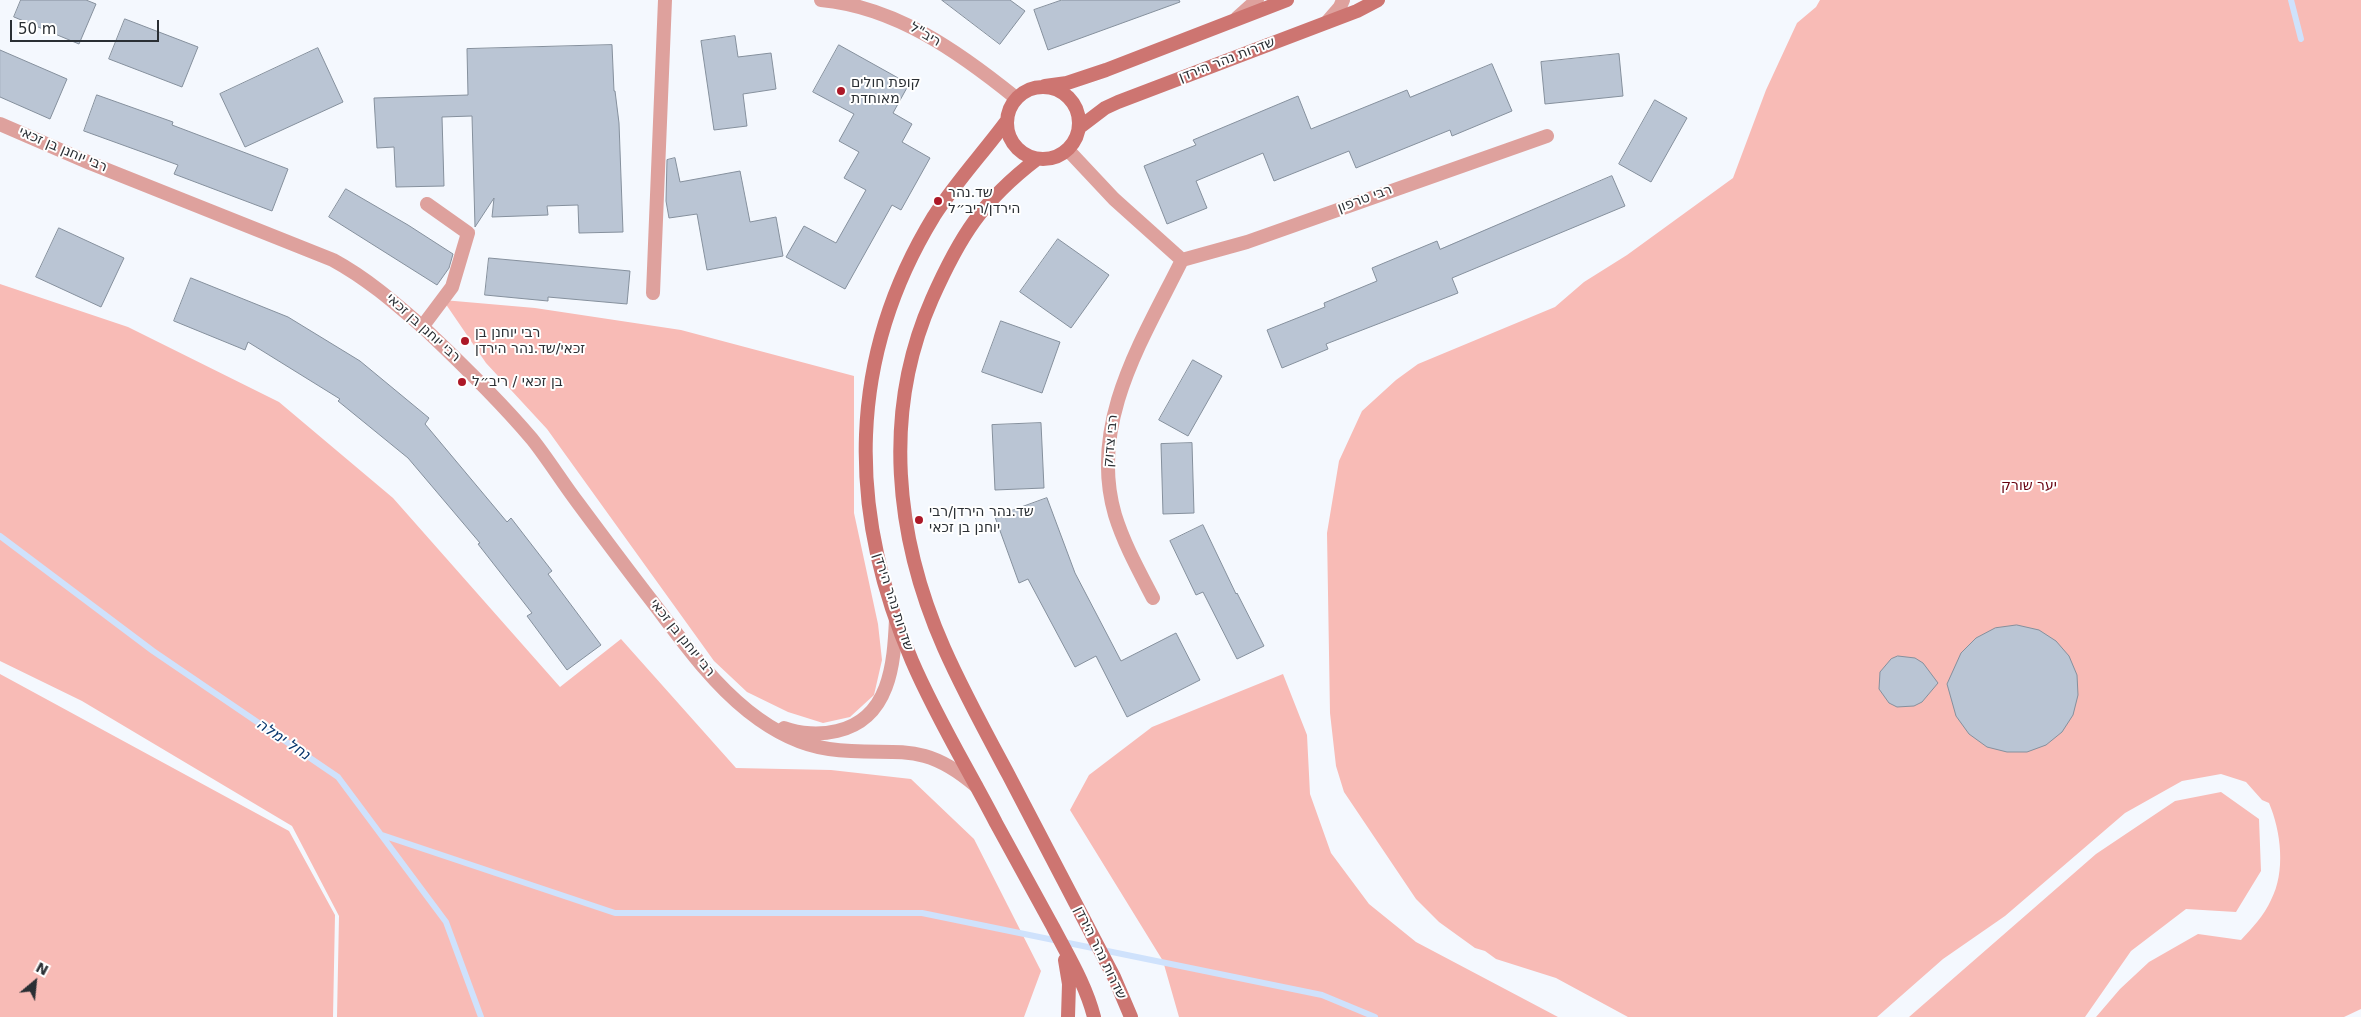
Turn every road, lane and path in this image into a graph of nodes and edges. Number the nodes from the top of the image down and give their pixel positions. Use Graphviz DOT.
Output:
graph roads {
  1 [pos="665,0"];
  2 [pos="821,0"];
  3 [pos="1257,0"];
  4 [pos="1287,0"];
  5 [pos="1342,0"];
  6 [pos="1378,0"];
  7 [pos="1233,21"];
  8 [pos="1327,22"];
  9 [pos="1045,86"];
  10 [pos="1016,98"];
  11 [pos="1006,122"];
  12 [pos="0,124"];
  13 [pos="1080,127"];
  14 [pos="1547,136"];
  15 [pos="1068,150"];
  16 [pos="1037,159"];
  17 [pos="427,204"];
  18 [pos="1182,260"];
  19 [pos="653,293"];
  20 [pos="422,327"];
  21 [pos="1153,598"];
  22 [pos="896,620"];
  23 [pos="748,710"];
  24 [pos="977,787"];
  25 [pos="1061,942"];
  26 [pos="1068,1017"];
  27 [pos="1094,1017"];
  28 [pos="1131,1017"];
  1 -- 19 [label="street"];
  2 -- 10 [label="street, ריב\"ל"];
  3 -- 7 [label="street"];
  4 -- 7 [label="main road"];
  5 -- 8 [label="street"];
  6 -- 8 [label="main road, שדרות נהר הירדן"];
  7 -- 9 [label="main road"];
  8 -- 13 [label="main road, שדרות נהר הירדן"];
  9 -- 10 [label="main road"];
  9 -- 13 [label="main road"];
  10 -- 11 [label="main road"];
  11 -- 16 [label="main road"];
  11 -- 22 [label="main road, שדרות נהר הירדן"];
  12 -- 20 [label="street, רבי יוחנן בן זכאי"];
  13 -- 15 [label="main road"];
  14 -- 18 [label="street, רבי טרפון"];
  15 -- 16 [label="main road"];
  15 -- 18 [label="street"];
  16 -- 28 [label="main road, שדרות נהר הירדן"];
  17 -- 20 [label="street"];
  18 -- 21 [label="street, רבי צדוק"];
  20 -- 23 [label="street, רבי יוחנן בן זכאי"];
  22 -- 23 [label="street, רבי יוחנן בן זכאי"];
  22 -- 24 [label="main road, שדרות נהר הירדן"];
  23 -- 24 [label="street, רבי יוחנן בן זכאי"];
  24 -- 25 [label="main road, שדרות נהר הירדן"];
  25 -- 26 [label="main road"];
  25 -- 27 [label="main road, שדרות נהר הירדן"];
}
